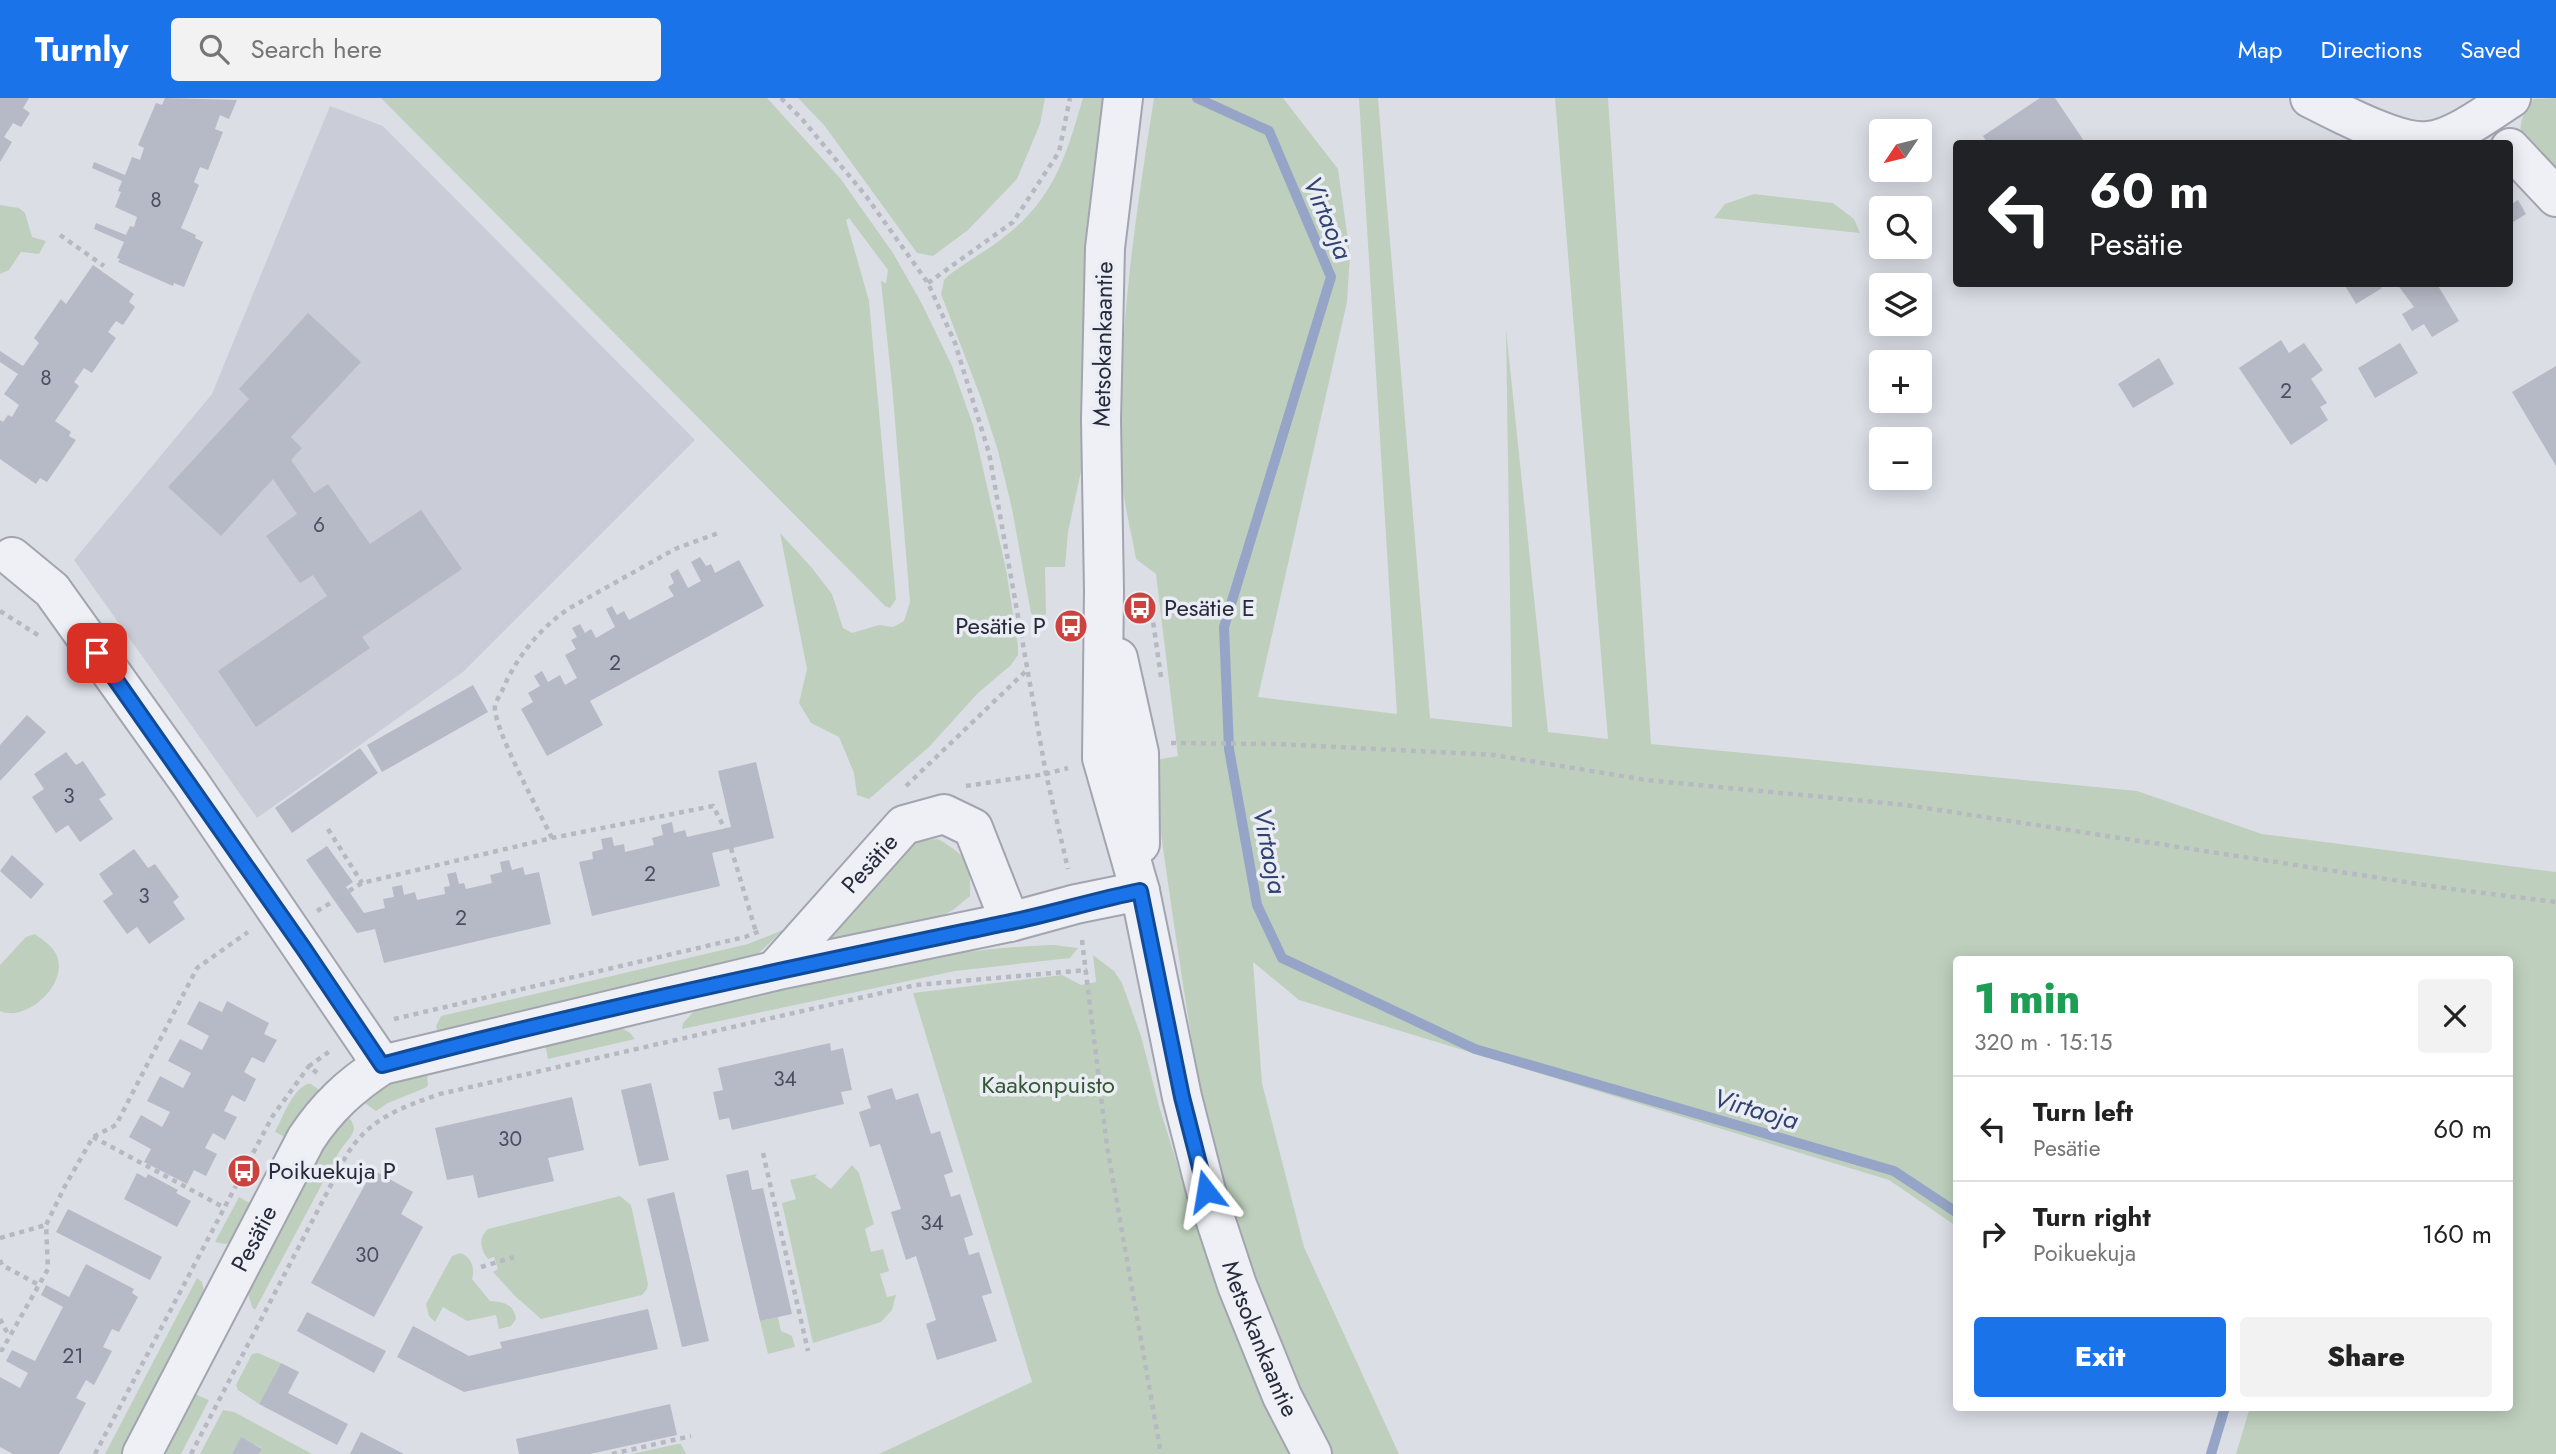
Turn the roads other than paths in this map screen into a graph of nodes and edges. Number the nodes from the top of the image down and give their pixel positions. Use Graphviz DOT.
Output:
graph roads {
  1 [pos="1123,98"];
  2 [pos="2310,98"];
  3 [pos="2501,119"];
  4 [pos="2410,140"];
  5 [pos="2432,140"];
  6 [pos="2513,151"];
  7 [pos="2556,197"];
  8 [pos="12,556"];
  9 [pos="1140,891"];
  10 [pos="1010,922"];
  11 [pos="774,971"];
  12 [pos="382,1065"];
  13 [pos="142,1454"];
  14 [pos="1312,1454"];
  1 -- 9 [label="street, Metsokankaantie"];
  2 -- 4 [label="street"];
  3 -- 5 [label="street"];
  6 -- 7 [label="street"];
  8 -- 12 [label="street"];
  9 -- 10 [label="street, Pesätie"];
  9 -- 14 [label="street, Metsokankaantie"];
  10 -- 11 [label="street, Pesätie"];
  10 -- 11 [label="street, Pesätie"];
  11 -- 12 [label="street, Pesätie"];
  12 -- 13 [label="street, Pesätie"];
}
